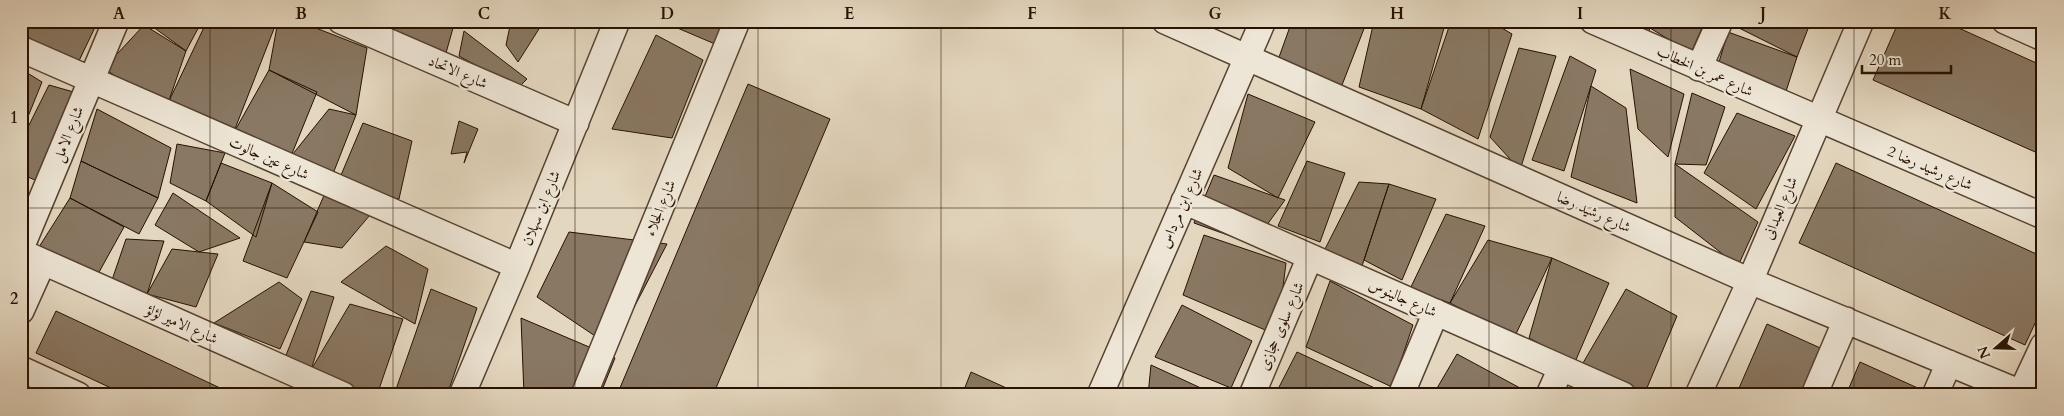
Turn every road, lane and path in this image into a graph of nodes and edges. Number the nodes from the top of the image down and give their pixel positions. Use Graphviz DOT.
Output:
graph roads {
  1 [pos="116,21"];
  2 [pos="341,21"];
  3 [pos="617,21"];
  4 [pos="737,21"];
  5 [pos="1165,21"];
  6 [pos="1263,21"];
  7 [pos="1593,21"];
  8 [pos="1720,21"];
  9 [pos="1861,21"];
  10 [pos="2005,21"];
  11 [pos="2043,38"];
  12 [pos="21,49"];
  13 [pos="1247,58"];
  14 [pos="1699,68"];
  15 [pos="91,79"];
  16 [pos="1818,120"];
  17 [pos="576,123"];
  18 [pos="1184,201"];
  19 [pos="2043,216"];
  20 [pos="21,248"];
  21 [pos="1310,256"];
  22 [pos="32,257"];
  23 [pos="517,266"];
  24 [pos="1750,281"];
  25 [pos="21,311"];
  26 [pos="1436,312"];
  27 [pos="1846,320"];
  28 [pos="2043,346"];
  29 [pos="1949,363"];
  30 [pos="1561,368"];
  31 [pos="21,369"];
  32 [pos="2023,394"];
  33 [pos="78,395"];
  34 [pos="343,395"];
  35 [pos="462,395"];
  36 [pos="584,395"];
  37 [pos="1100,395"];
  38 [pos="1252,395"];
  39 [pos="1401,395"];
  40 [pos="1549,395"];
  41 [pos="1623,395"];
  42 [pos="1698,395"];
  43 [pos="1814,395"];
  44 [pos="1935,395"];
  1 -- 15 [label="street, شارع الامل"];
  2 -- 17 [label="street, شارع الاتحاد"];
  3 -- 17 [label="street, شارع ابن سهلان"];
  4 -- 36 [label="street, شارع الجلاء"];
  5 -- 13 [label="street, شارع رشيد رضا"];
  6 -- 13 [label="street, شارع ابن مرداس"];
  7 -- 14 [label="street, شارع عمر بن الخطاب"];
  8 -- 14 [label="street"];
  9 -- 16 [label="street, شارع العبدانى"];
  10 -- 11 [label="street"];
  12 -- 15 [label="street, شارع عين جالوت"];
  13 -- 18 [label="street, شارع ابن مرداس"];
  13 -- 24 [label="street, شارع رشيد رضا"];
  14 -- 16 [label="street, شارع عمر بن الخطاب"];
  15 -- 20 [label="street, شارع الامل"];
  15 -- 23 [label="street, شارع عين جالوت"];
  16 -- 19 [label="street, شارع رشيد رضا 2"];
  16 -- 24 [label="street, شارع العبدانى"];
  17 -- 23 [label="street, شارع ابن سهلان"];
  18 -- 21 [label="street, شارع جالينوس"];
  18 -- 37 [label="street, شارع ابن مرداس"];
  21 -- 26 [label="street, شارع جالينوس"];
  21 -- 38 [label="street, شارع سلوى حجازى"];
  22 -- 25 [label="street"];
  22 -- 34 [label="street, شارع الامير لؤلؤ"];
  23 -- 35 [label="street, شارع ابن سهلان"];
  24 -- 27 [label="street, شارع رشيد رضا"];
  24 -- 42 [label="street, شارع العبدانى"];
  26 -- 30 [label="street, شارع جالينوس"];
  26 -- 39 [label="street"];
  27 -- 29 [label="street, شارع رشيد رضا"];
  27 -- 43 [label="street"];
  28 -- 32 [label="street"];
  29 -- 32 [label="street, شارع رشيد رضا"];
  29 -- 44 [label="street"];
  30 -- 40 [label="street"];
  30 -- 41 [label="street, شارع جالينوس"];
  31 -- 33 [label="street"];
}
